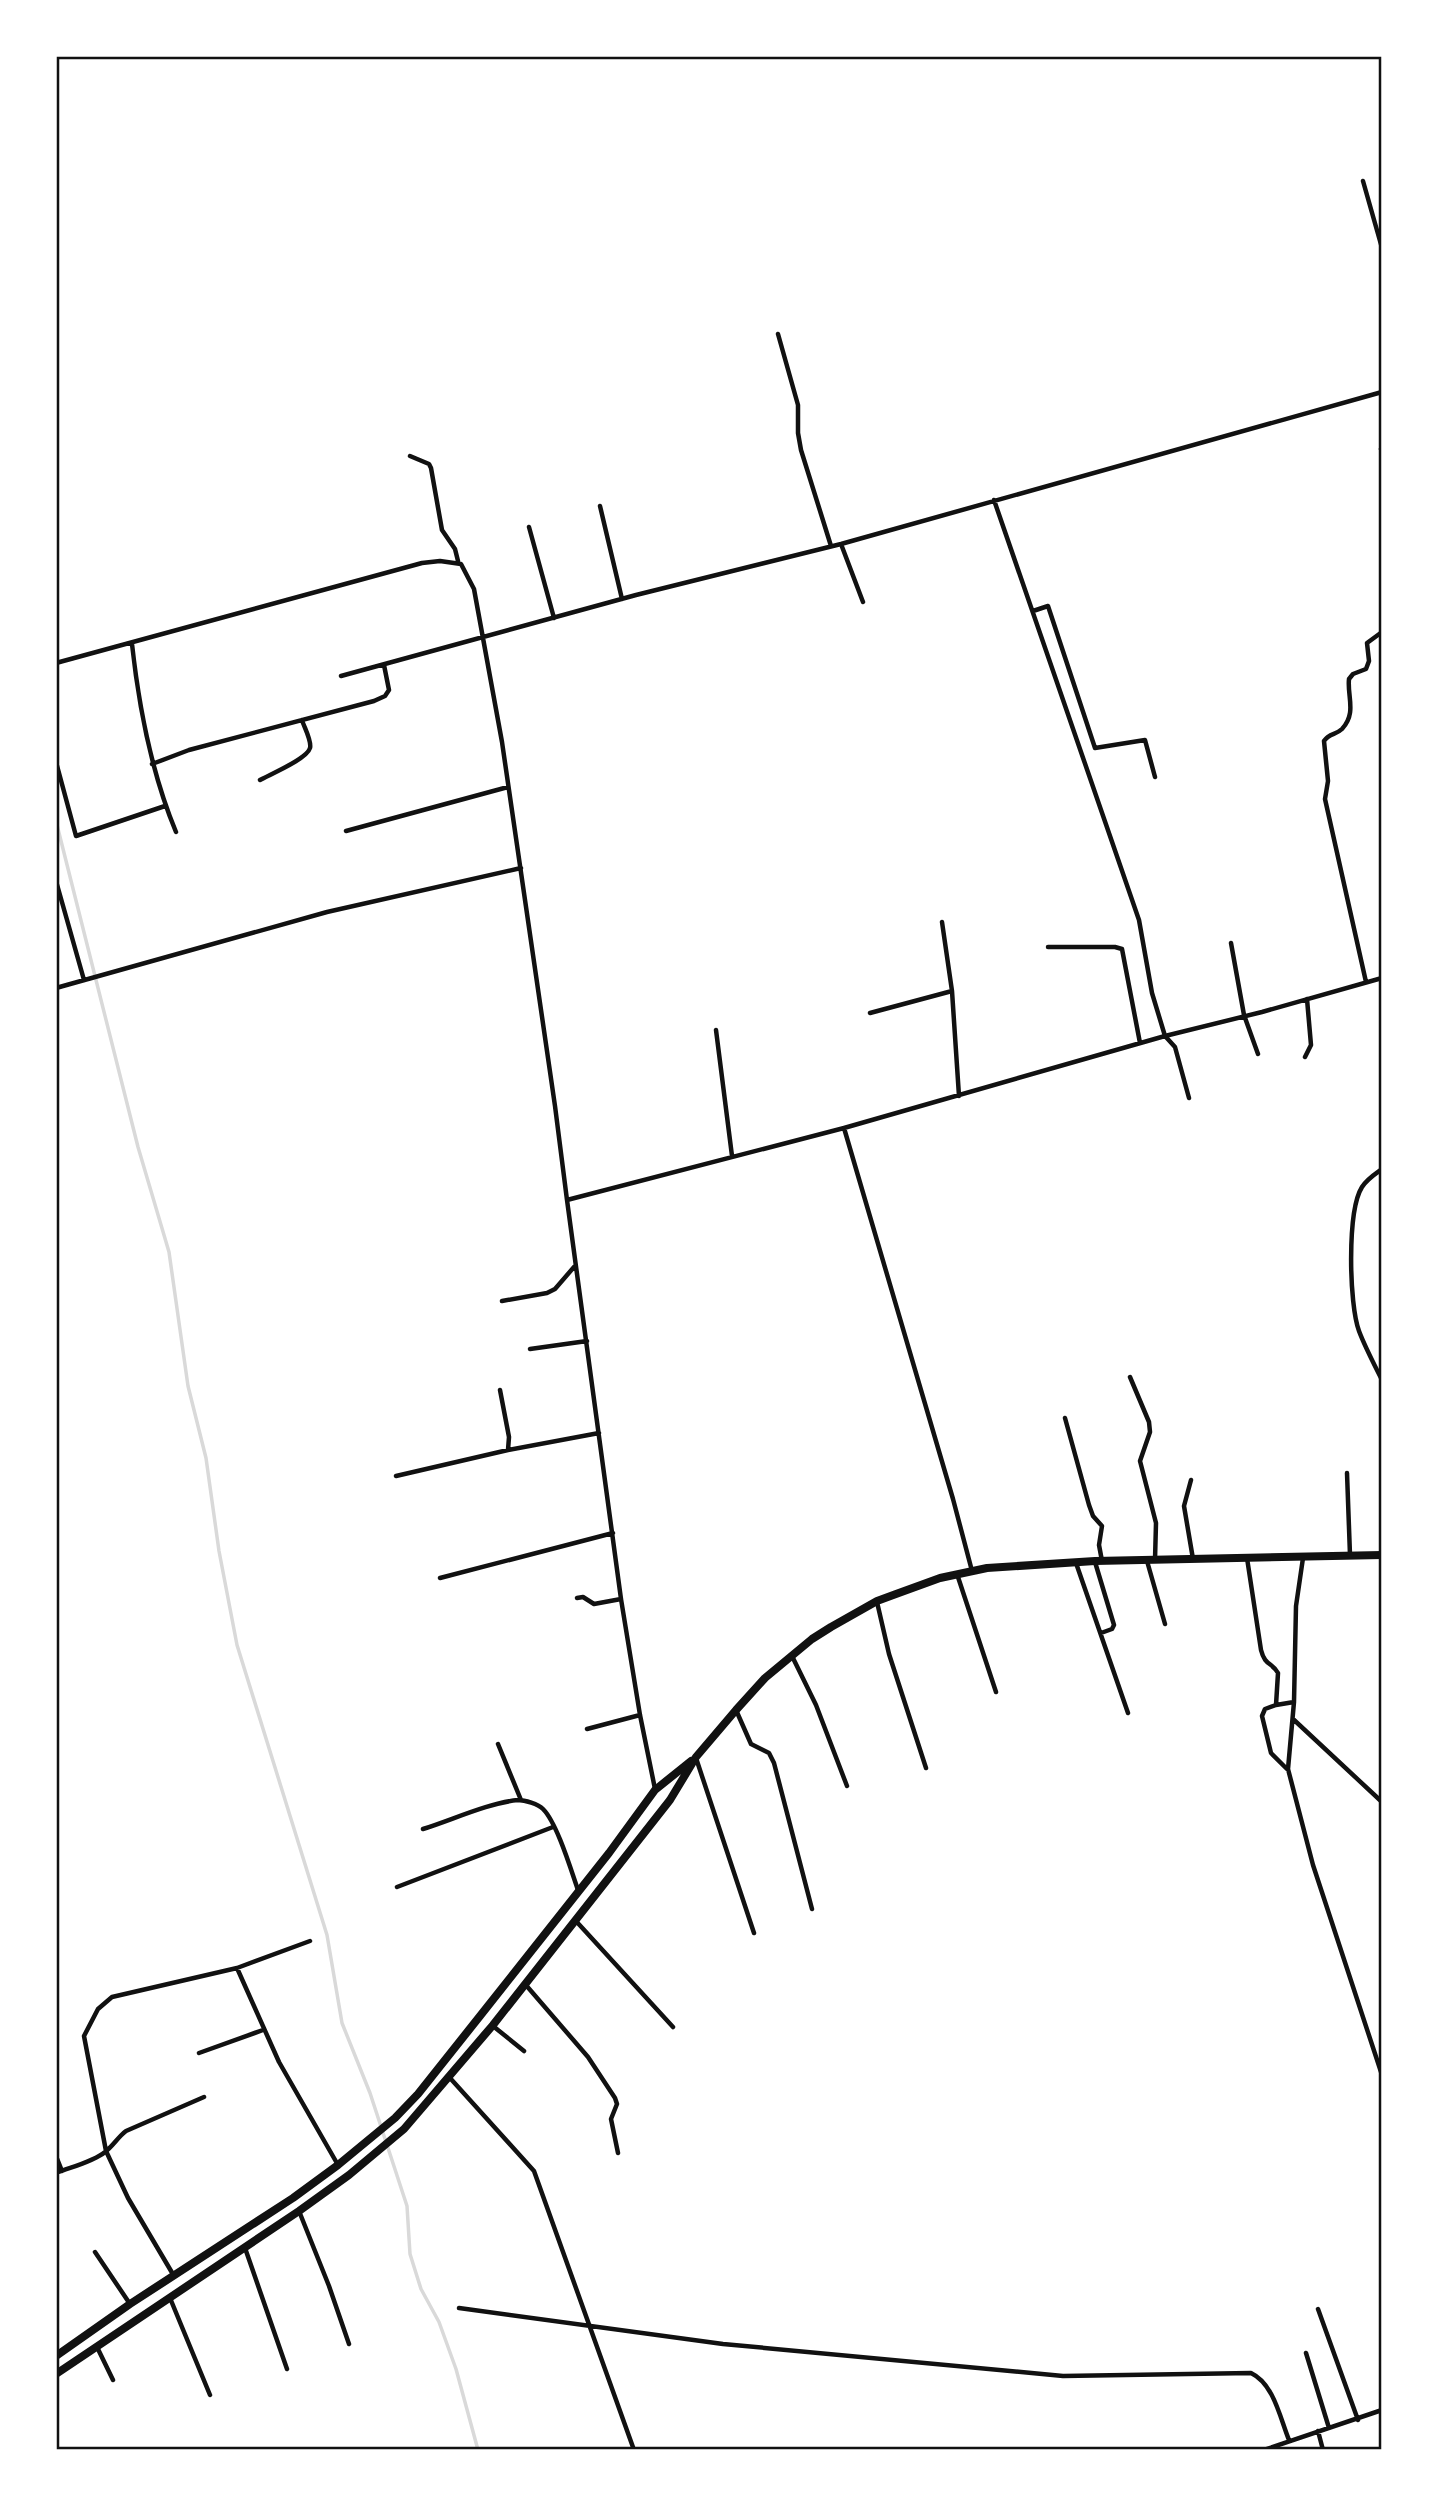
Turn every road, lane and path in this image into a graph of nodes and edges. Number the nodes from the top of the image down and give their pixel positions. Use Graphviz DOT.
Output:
graph roads {
  1 [pos="1363,181"];
  2 [pos="1382,248"];
  3 [pos="778,334"];
  4 [pos="1382,392"];
  5 [pos="410,456"];
  6 [pos="994,500"];
  7 [pos="600,506"];
  8 [pos="529,527"];
  9 [pos="841,544"];
  10 [pos="831,546"];
  11 [pos="458,562"];
  12 [pos="622,599"];
  13 [pos="863,602"];
  14 [pos="1033,611"];
  15 [pos="554,618"];
  16 [pos="1382,632"];
  17 [pos="484,636"];
  18 [pos="132,644"];
  19 [pos="56,663"];
  20 [pos="384,665"];
  21 [pos="341,676"];
  22 [pos="302,720"];
  23 [pos="56,762"];
  24 [pos="152,764"];
  25 [pos="1155,778"];
  26 [pos="261,779"];
  27 [pos="508,787"];
  28 [pos="165,806"];
  29 [pos="346,831"];
  30 [pos="176,832"];
  31 [pos="521,868"];
  32 [pos="56,881"];
  33 [pos="59,909"];
  34 [pos="942,922"];
  35 [pos="1231,943"];
  36 [pos="1048,947"];
  37 [pos="1382,978"];
  38 [pos="84,980"];
  39 [pos="1366,982"];
  40 [pos="56,988"];
  41 [pos="953,991"];
  42 [pos="1307,999"];
  43 [pos="870,1013"];
  44 [pos="1244,1015"];
  45 [pos="716,1030"];
  46 [pos="1165,1036"];
  47 [pos="1140,1043"];
  48 [pos="1258,1054"];
  49 [pos="1305,1057"];
  50 [pos="959,1096"];
  51 [pos="1189,1098"];
  52 [pos="844,1128"];
  53 [pos="732,1156"];
  54 [pos="1382,1169"];
  55 [pos="567,1200"];
  56 [pos="574,1266"];
  57 [pos="502,1301"];
  58 [pos="587,1341"];
  59 [pos="530,1349"];
  60 [pos="1130,1377"];
  61 [pos="1382,1380"];
  62 [pos="500,1390"];
  63 [pos="1065,1418"];
  64 [pos="599,1433"];
  65 [pos="508,1450"];
  66 [pos="1347,1473"];
  67 [pos="396,1476"];
  68 [pos="1191,1479"];
  69 [pos="613,1533"];
  70 [pos="1382,1555"];
  71 [pos="1350,1556"];
  72 [pos="1304,1557"];
  73 [pos="1247,1558"];
  74 [pos="1194,1559"];
  75 [pos="1151,1560"];
  76 [pos="1099,1561"];
  77 [pos="1075,1562"];
  78 [pos="972,1571"];
  79 [pos="957,1574"];
  80 [pos="440,1578"];
  81 [pos="577,1598"];
  82 [pos="621,1599"];
  83 [pos="877,1601"];
  84 [pos="1165,1624"];
  85 [pos="1100,1633"];
  86 [pos="792,1655"];
  87 [pos="996,1692"];
  88 [pos="1293,1702"];
  89 [pos="1279,1704"];
  90 [pos="736,1710"];
  91 [pos="1129,1713"];
  92 [pos="640,1715"];
  93 [pos="1292,1719"];
  94 [pos="587,1729"];
  95 [pos="498,1744"];
  96 [pos="696,1757"];
  97 [pos="926,1768"];
  98 [pos="1288,1769"];
  99 [pos="846,1786"];
  100 [pos="655,1790"];
  101 [pos="521,1800"];
  102 [pos="1382,1802"];
  103 [pos="553,1827"];
  104 [pos="423,1829"];
  105 [pos="397,1886"];
  106 [pos="578,1890"];
  107 [pos="812,1909"];
  108 [pos="575,1920"];
  109 [pos="754,1933"];
  110 [pos="310,1941"];
  111 [pos="237,1968"];
  112 [pos="524,1983"];
  113 [pos="492,2025"];
  114 [pos="673,2027"];
  115 [pos="263,2030"];
  116 [pos="524,2051"];
  117 [pos="199,2053"];
  118 [pos="1382,2075"];
  119 [pos="450,2078"];
  120 [pos="204,2097"];
  121 [pos="106,2151"];
  122 [pos="618,2154"];
  123 [pos="56,2155"];
  124 [pos="338,2165"];
  125 [pos="59,2172"];
  126 [pos="299,2211"];
  127 [pos="245,2247"];
  128 [pos="94,2252"];
  129 [pos="174,2277"];
  130 [pos="162,2285"];
  131 [pos="170,2298"];
  132 [pos="130,2304"];
  133 [pos="459,2308"];
  134 [pos="1318,2309"];
  135 [pos="590,2326"];
  136 [pos="349,2344"];
  137 [pos="97,2346"];
  138 [pos="1306,2353"];
  139 [pos="56,2356"];
  140 [pos="287,2369"];
  141 [pos="56,2374"];
  142 [pos="113,2380"];
  143 [pos="210,2395"];
  144 [pos="1382,2410"];
  145 [pos="1358,2420"];
  146 [pos="1329,2428"];
  147 [pos="1318,2431"];
  148 [pos="1289,2440"];
  149 [pos="634,2450"];
  150 [pos="1265,2450"];
  151 [pos="1323,2450"];
  1 -- 2 [label="street"];
  3 -- 10 [label="street"];
  4 -- 6 [label="street"];
  5 -- 11 [label="street"];
  6 -- 9 [label="street"];
  6 -- 14 [label="street"];
  7 -- 12 [label="street"];
  8 -- 15 [label="street"];
  9 -- 10 [label="street"];
  9 -- 13 [label="street"];
  10 -- 12 [label="street"];
  11 -- 17 [label="street"];
  11 -- 18 [label="street"];
  12 -- 15 [label="street"];
  14 -- 25 [label="street"];
  14 -- 46 [label="street"];
  15 -- 17 [label="street"];
  16 -- 39 [label="street"];
  17 -- 20 [label="street"];
  17 -- 27 [label="street"];
  18 -- 19 [label="street"];
  18 -- 24 [label="street"];
  20 -- 21 [label="street"];
  20 -- 22 [label="street"];
  22 -- 24 [label="street"];
  22 -- 26 [label="street"];
  23 -- 28 [label="street"];
  24 -- 28 [label="street"];
  27 -- 29 [label="street"];
  27 -- 31 [label="street"];
  28 -- 30 [label="street"];
  31 -- 38 [label="street"];
  31 -- 55 [label="street"];
  32 -- 33 [label="street"];
  33 -- 38 [label="street"];
  34 -- 41 [label="street"];
  35 -- 44 [label="street"];
  36 -- 47 [label="street"];
  37 -- 39 [label="street"];
  38 -- 40 [label="street"];
  39 -- 42 [label="street"];
  41 -- 43 [label="street"];
  41 -- 50 [label="street"];
  42 -- 44 [label="street"];
  42 -- 49 [label="street"];
  44 -- 46 [label="street"];
  44 -- 48 [label="street"];
  45 -- 53 [label="street"];
  46 -- 47 [label="street"];
  46 -- 51 [label="street"];
  47 -- 50 [label="street"];
  50 -- 52 [label="street"];
  52 -- 53 [label="street"];
  52 -- 78 [label="street"];
  53 -- 55 [label="street"];
  54 -- 61 [label="street"];
  55 -- 56 [label="street"];
  56 -- 57 [label="street"];
  56 -- 58 [label="street"];
  58 -- 59 [label="street"];
  58 -- 64 [label="street"];
  60 -- 75 [label="street"];
  62 -- 65 [label="street"];
  63 -- 76 [label="street"];
  64 -- 65 [label="street"];
  64 -- 69 [label="street"];
  65 -- 67 [label="street"];
  66 -- 71 [label="street"];
  68 -- 74 [label="street"];
  69 -- 80 [label="street"];
  69 -- 82 [label="street"];
  70 -- 71 [label="highway"];
  71 -- 72 [label="highway"];
  72 -- 73 [label="highway"];
  72 -- 88 [label="street"];
  73 -- 74 [label="highway"];
  73 -- 89 [label="street"];
  74 -- 75 [label="highway"];
  75 -- 76 [label="highway"];
  75 -- 84 [label="street"];
  76 -- 77 [label="highway"];
  76 -- 85 [label="street"];
  77 -- 78 [label="highway"];
  77 -- 85 [label="street"];
  78 -- 79 [label="highway"];
  79 -- 83 [label="highway"];
  79 -- 87 [label="street"];
  81 -- 82 [label="street"];
  82 -- 92 [label="street"];
  83 -- 86 [label="highway"];
  83 -- 97 [label="street"];
  85 -- 91 [label="street"];
  86 -- 90 [label="highway"];
  86 -- 99 [label="street"];
  88 -- 89 [label="street"];
  88 -- 93 [label="street"];
  89 -- 98 [label="street"];
  90 -- 96 [label="highway"];
  90 -- 107 [label="street"];
  92 -- 94 [label="street"];
  92 -- 100 [label="street"];
  93 -- 98 [label="street"];
  93 -- 102 [label="street"];
  95 -- 101 [label="street"];
  96 -- 100 [label="highway"];
  96 -- 108 [label="highway"];
  96 -- 109 [label="street"];
  98 -- 118 [label="street"];
  100 -- 106 [label="highway"];
  101 -- 103 [label="street"];
  101 -- 104 [label="street"];
  103 -- 105 [label="street"];
  103 -- 106 [label="street"];
  106 -- 124 [label="highway"];
  108 -- 112 [label="highway"];
  108 -- 114 [label="street"];
  110 -- 111 [label="street"];
  111 -- 115 [label="street"];
  111 -- 121 [label="street"];
  112 -- 113 [label="highway"];
  112 -- 122 [label="street"];
  113 -- 116 [label="street"];
  113 -- 119 [label="highway"];
  115 -- 117 [label="street"];
  115 -- 124 [label="street"];
  119 -- 126 [label="highway"];
  119 -- 135 [label="street"];
  120 -- 121 [label="street"];
  121 -- 125 [label="street"];
  121 -- 129 [label="street"];
  123 -- 125 [label="street"];
  124 -- 129 [label="highway"];
  126 -- 127 [label="highway"];
  126 -- 136 [label="street"];
  127 -- 131 [label="highway"];
  127 -- 140 [label="street"];
  128 -- 132 [label="street"];
  129 -- 130 [label="highway"];
  130 -- 131 [label="highway"];
  130 -- 132 [label="highway"];
  131 -- 137 [label="highway"];
  131 -- 143 [label="street"];
  132 -- 139 [label="highway"];
  133 -- 135 [label="street"];
  134 -- 145 [label="street"];
  135 -- 148 [label="street"];
  135 -- 149 [label="street"];
  137 -- 141 [label="highway"];
  137 -- 142 [label="street"];
  138 -- 146 [label="street"];
  144 -- 145 [label="street"];
  145 -- 146 [label="street"];
  146 -- 147 [label="street"];
  147 -- 148 [label="street"];
  147 -- 151 [label="street"];
  148 -- 150 [label="street"];
}
